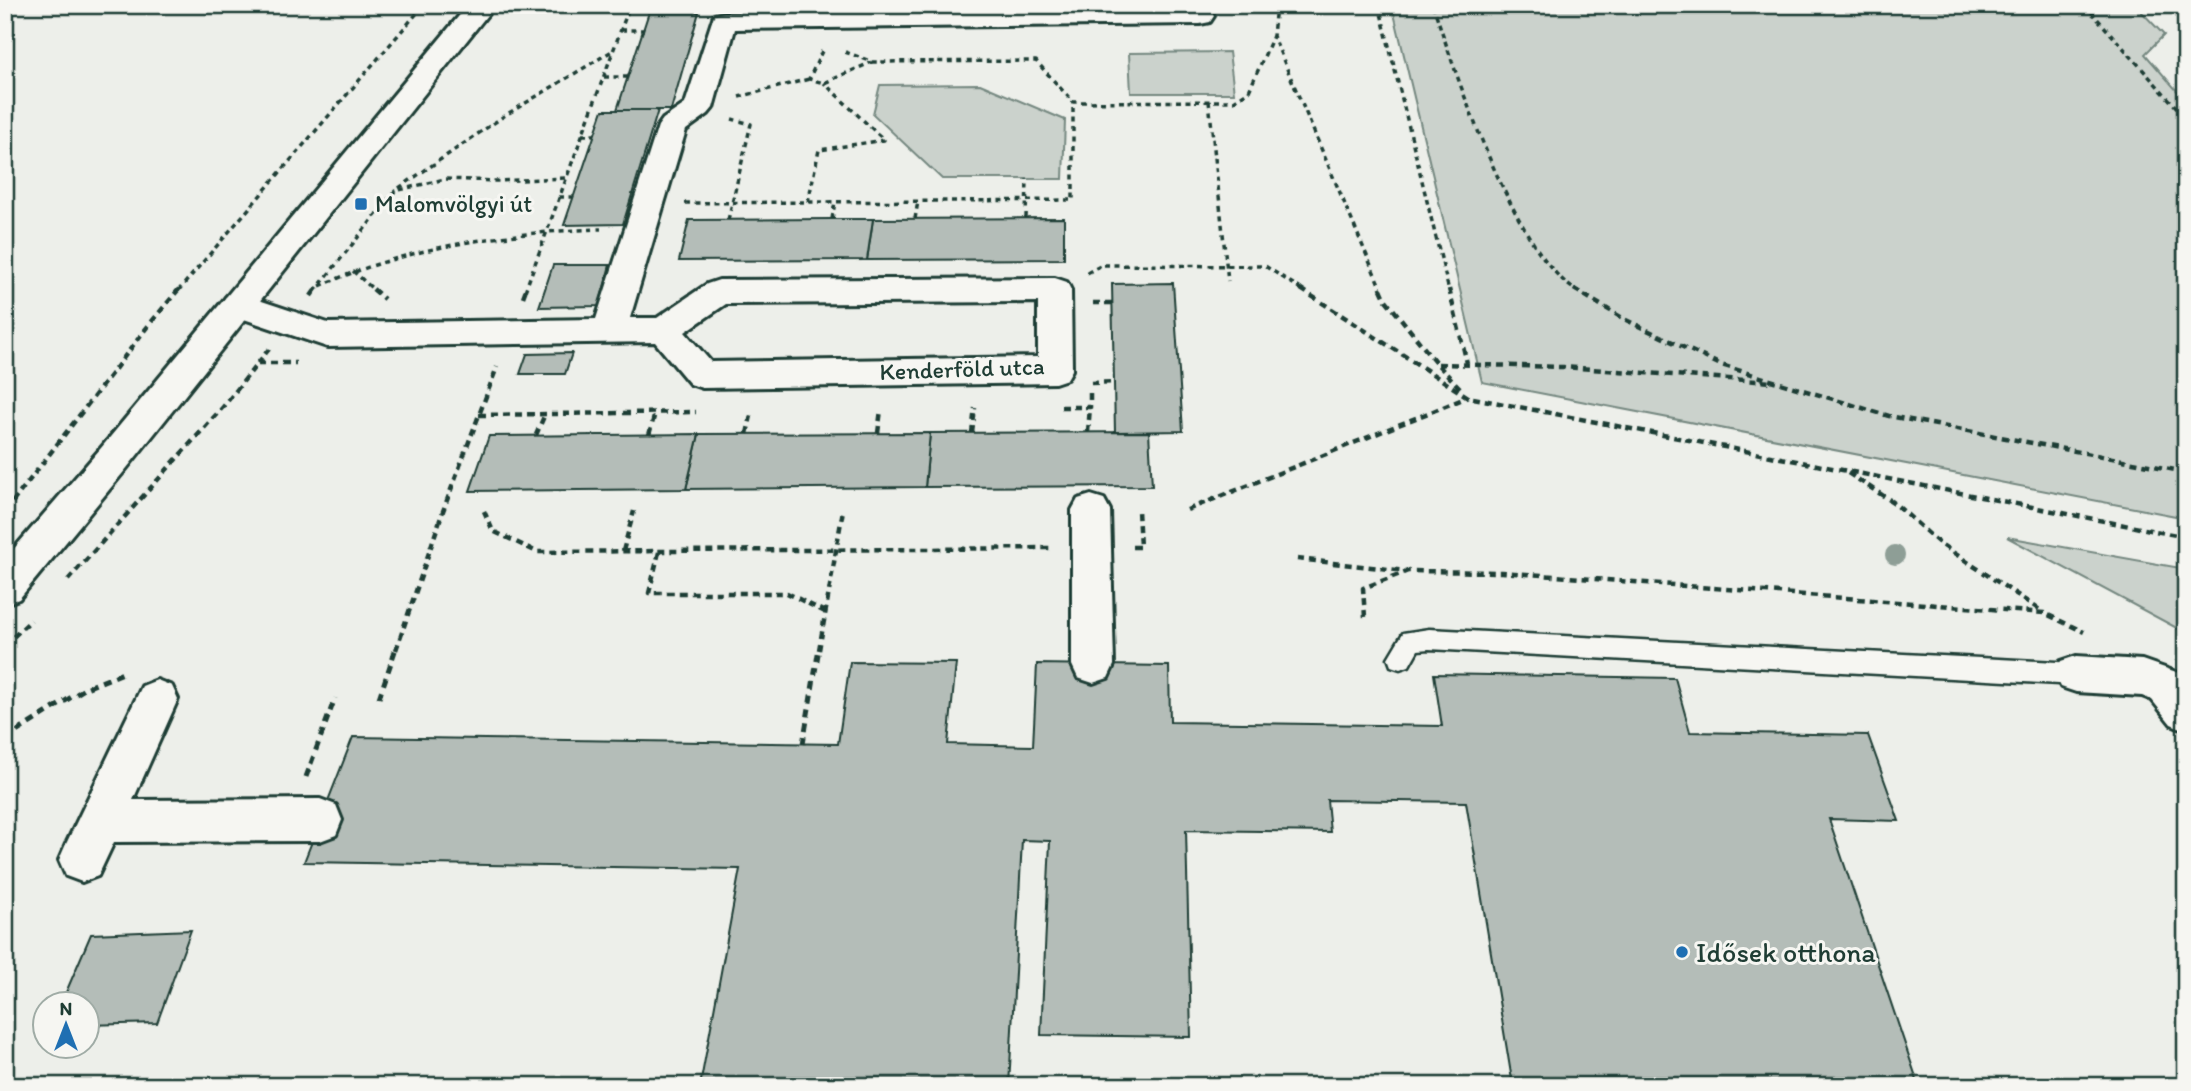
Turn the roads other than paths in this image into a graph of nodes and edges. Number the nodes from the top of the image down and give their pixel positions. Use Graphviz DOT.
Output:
graph roads {
  1 [pos="482,5"];
  2 [pos="726,13"];
  3 [pos="1200,16"];
  4 [pos="238,304"];
  5 [pos="664,330"];
  6 [pos="609,331"];
  7 [pos="1091,529"];
  8 [pos="5,587"];
  9 [pos="1399,658"];
  10 [pos="1093,665"];
  11 [pos="2076,674"];
  12 [pos="146,686"];
  13 [pos="2186,711"];
  14 [pos="305,820"];
  15 [pos="101,821"];
  16 [pos="82,860"];
  1 -- 4 [label="street"];
  2 -- 3 [label="street"];
  2 -- 6 [label="street"];
  4 -- 6 [label="street"];
  4 -- 8 [label="street"];
  5 -- 5 [label="street, Kenderföld utca"];
  5 -- 6 [label="street"];
  7 -- 10 [label="street"];
  9 -- 11 [label="lane"];
  11 -- 13 [label="street"];
  12 -- 15 [label="street"];
  14 -- 15 [label="street"];
  15 -- 16 [label="street"];
}
